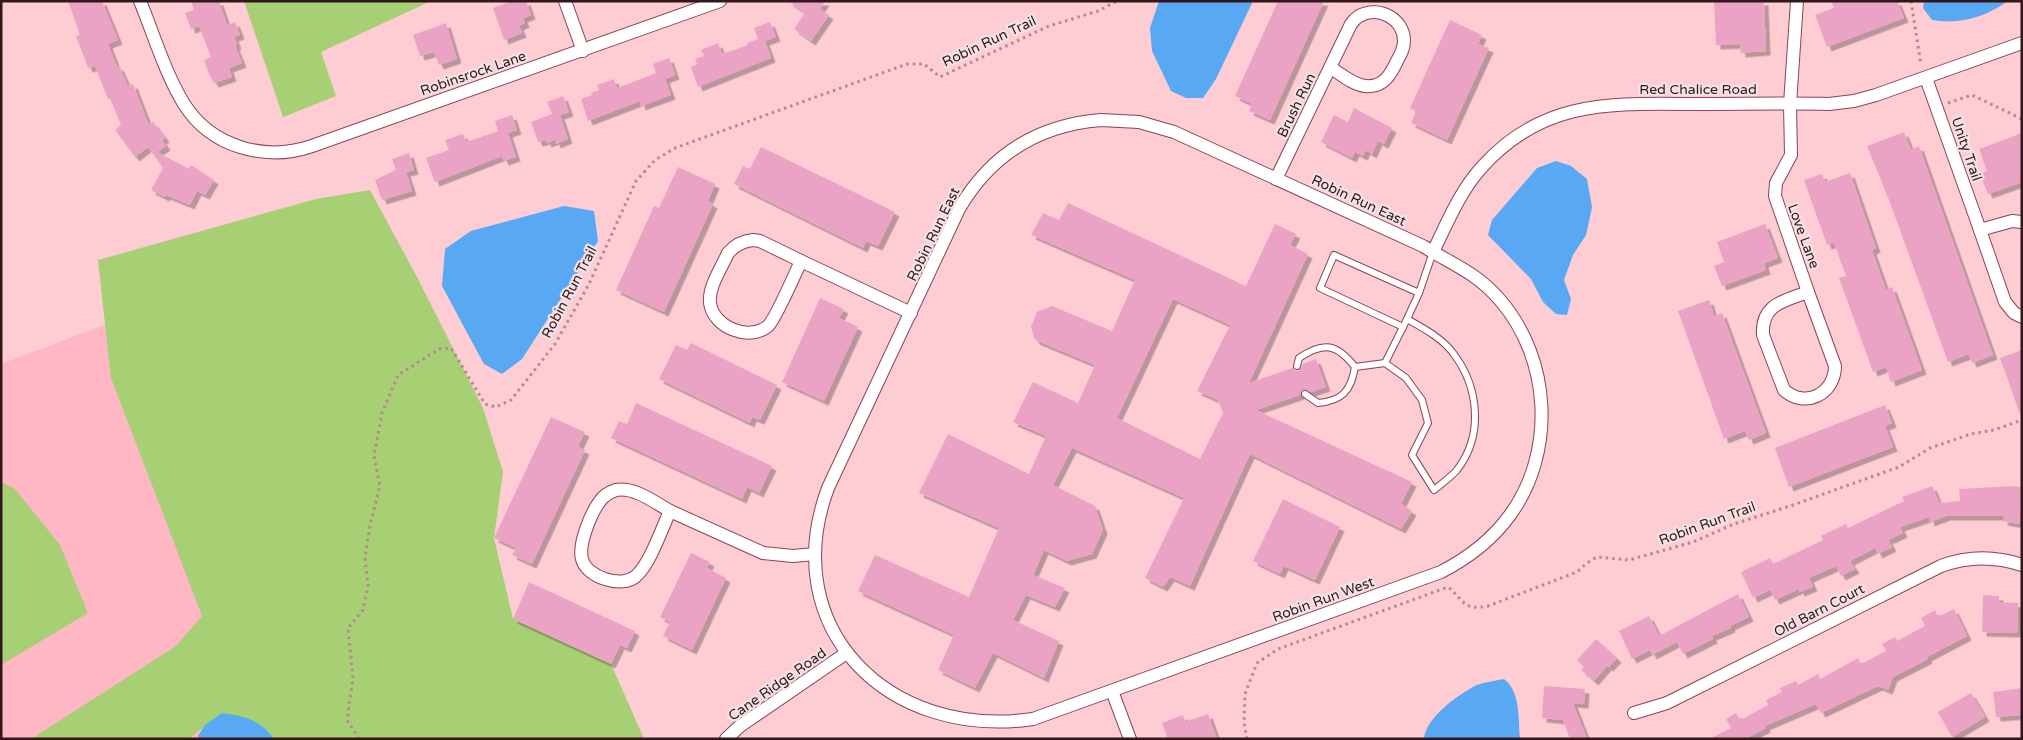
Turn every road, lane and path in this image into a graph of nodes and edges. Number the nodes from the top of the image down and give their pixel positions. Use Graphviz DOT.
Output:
graph roads {
  1 [pos="140,1"];
  2 [pos="565,1"];
  3 [pos="720,1"];
  4 [pos="1117,1"];
  5 [pos="1797,1"];
  6 [pos="1911,1"];
  7 [pos="2022,43"];
  8 [pos="583,51"];
  9 [pos="1331,68"];
  10 [pos="1926,78"];
  11 [pos="1790,104"];
  12 [pos="1276,179"];
  13 [pos="2022,222"];
  14 [pos="1980,230"];
  15 [pos="1433,252"];
  16 [pos="801,261"];
  17 [pos="1808,292"];
  18 [pos="1419,293"];
  19 [pos="911,313"];
  20 [pos="2022,317"];
  21 [pos="1407,319"];
  22 [pos="1403,326"];
  23 [pos="1385,363"];
  24 [pos="1297,366"];
  25 [pos="1355,367"];
  26 [pos="1305,394"];
  27 [pos="2022,420"];
  28 [pos="670,511"];
  29 [pos="815,554"];
  30 [pos="2022,565"];
  31 [pos="845,654"];
  32 [pos="1112,691"];
  33 [pos="1634,713"];
  34 [pos="358,739"];
  35 [pos="726,739"];
  36 [pos="1130,739"];
  37 [pos="1247,739"];
  1 -- 8 [label="street, Robinsrock Lane"];
  2 -- 8 [label="street"];
  3 -- 8 [label="street, Robinsrock Lane"];
  4 -- 34 [label="path, Robin Run Trail"];
  5 -- 11 [label="street, Love Lane"];
  6 -- 10 [label="path"];
  7 -- 10 [label="street, Red Chalice Road"];
  9 -- 9 [label="street, Brush Run"];
  9 -- 12 [label="street, Brush Run"];
  10 -- 11 [label="street, Red Chalice Road"];
  10 -- 14 [label="street, Unity Trail"];
  11 -- 15 [label="street, Red Chalice Road"];
  11 -- 17 [label="street, Love Lane"];
  12 -- 15 [label="street, Robin Run East"];
  12 -- 19 [label="street, Robin Run East"];
  13 -- 14 [label="street"];
  14 -- 20 [label="street, Unity Trail"];
  15 -- 18 [label="lane"];
  15 -- 32 [label="street, Robin Run West"];
  16 -- 16 [label="street"];
  16 -- 19 [label="street"];
  17 -- 17 [label="street, Love Lane"];
  18 -- 21 [label="lane"];
  18 -- 22 [label="lane"];
  19 -- 29 [label="street, Robin Run East"];
  21 -- 22 [label="lane"];
  21 -- 23 [label="lane"];
  22 -- 23 [label="lane"];
  23 -- 25 [label="lane"];
  24 -- 25 [label="lane"];
  25 -- 26 [label="lane"];
  27 -- 37 [label="path, Robin Run Trail"];
  28 -- 28 [label="street"];
  28 -- 29 [label="street"];
  29 -- 31 [label="street, Robin Run East"];
  30 -- 33 [label="street, Old Barn Court"];
  31 -- 32 [label="street, Robin Run West"];
  31 -- 35 [label="street, Cane Ridge Road"];
  32 -- 36 [label="street"];
}
